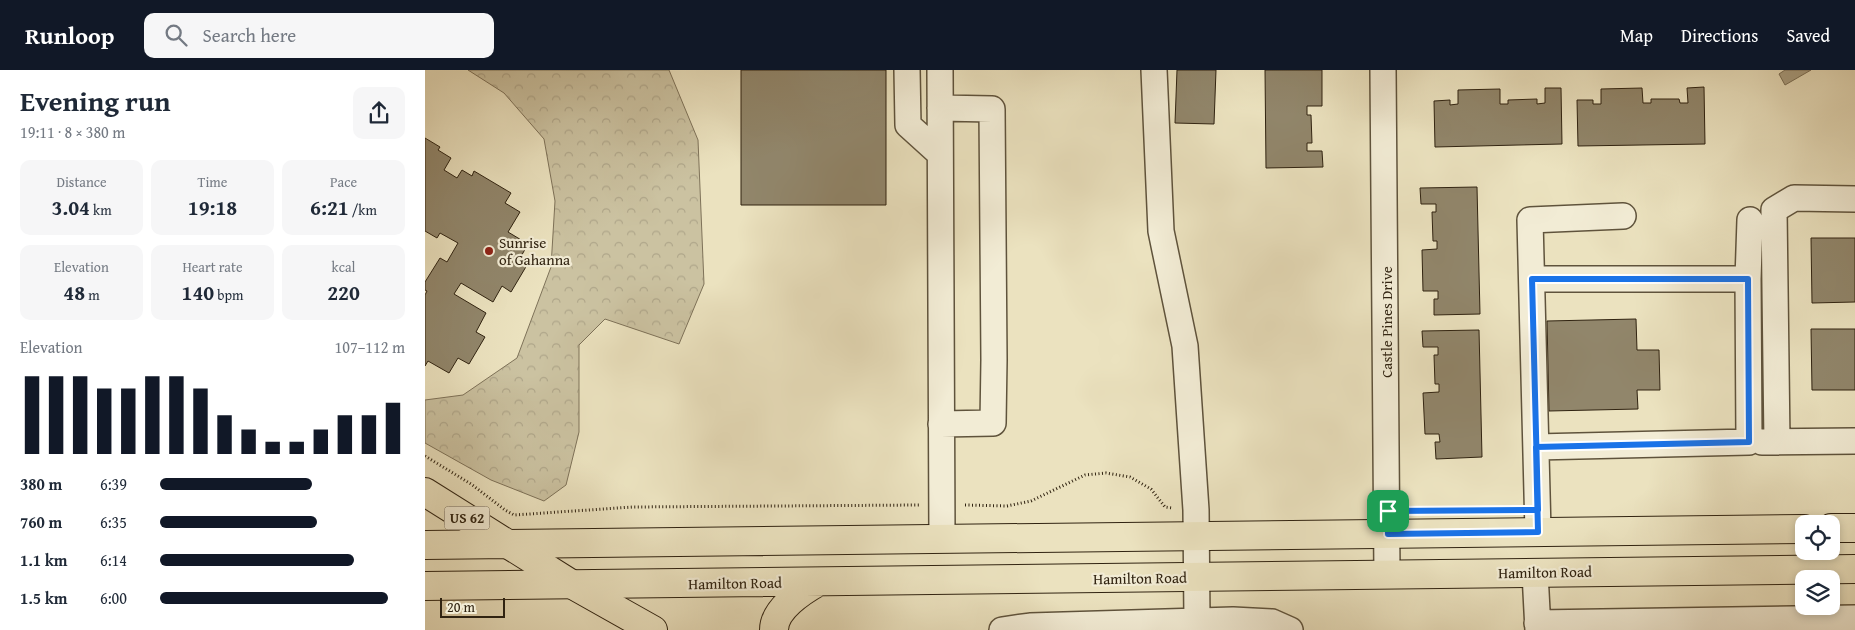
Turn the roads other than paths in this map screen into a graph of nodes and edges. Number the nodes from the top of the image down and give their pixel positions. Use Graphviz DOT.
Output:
graph roads {
  1 [pos="907,70"];
  2 [pos="940,70"];
  3 [pos="1154,70"];
  4 [pos="1383,70"];
  5 [pos="940,108"];
  6 [pos="940,154"];
  7 [pos="1855,199"];
  8 [pos="1623,216"];
  9 [pos="1750,220"];
  10 [pos="1532,279"];
  11 [pos="1748,279"];
  12 [pos="941,424"];
  13 [pos="1855,441"];
  14 [pos="1749,442"];
  15 [pos="1777,442"];
  16 [pos="1536,447"];
  17 [pos="425,492"];
  18 [pos="1196,523"];
  19 [pos="1840,528"];
  20 [pos="1855,528"];
  21 [pos="1795,529"];
  22 [pos="1538,532"];
  23 [pos="1388,534"];
  24 [pos="941,539"];
  25 [pos="510,544"];
  26 [pos="425,545"];
  27 [pos="1855,569"];
  28 [pos="1535,572"];
  29 [pos="1387,574"];
  30 [pos="1197,577"];
  31 [pos="818,582"];
  32 [pos="573,585"];
  33 [pos="425,586"];
  34 [pos="1855,618"];
  35 [pos="1186,624"];
  36 [pos="1241,625"];
  37 [pos="1537,627"];
  38 [pos="653,630"];
  39 [pos="773,630"];
  40 [pos="1001,630"];
  41 [pos="1290,630"];
  1 -- 6 [label="street"];
  2 -- 5 [label="street"];
  3 -- 18 [label="street"];
  4 -- 23 [label="street, Castle Pines Drive"];
  5 -- 6 [label="street"];
  5 -- 12 [label="street"];
  6 -- 12 [label="street"];
  7 -- 15 [label="street"];
  8 -- 10 [label="street"];
  9 -- 11 [label="street"];
  10 -- 11 [label="street"];
  10 -- 16 [label="street"];
  11 -- 14 [label="street"];
  12 -- 24 [label="street"];
  13 -- 15 [label="street"];
  14 -- 15 [label="street"];
  14 -- 16 [label="street"];
  16 -- 22 [label="street"];
  17 -- 25 [label="main road, US 62"];
  18 -- 23 [label="main road"];
  18 -- 24 [label="main road"];
  18 -- 30 [label="street"];
  19 -- 20 [label="main road"];
  21 -- 22 [label="main road"];
  22 -- 23 [label="main road"];
  23 -- 29 [label="street, Castle Pines Drive"];
  24 -- 25 [label="main road"];
  25 -- 26 [label="main road"];
  25 -- 32 [label="main road, US 62"];
  27 -- 28 [label="main road, Hamilton Road"];
  28 -- 29 [label="main road, Hamilton Road"];
  28 -- 37 [label="street"];
  29 -- 30 [label="main road, Hamilton Road"];
  30 -- 31 [label="main road, Hamilton Road"];
  30 -- 35 [label="street"];
  31 -- 32 [label="main road, Hamilton Road"];
  31 -- 39 [label="main road"];
  32 -- 33 [label="main road, Hamilton Road"];
  32 -- 38 [label="main road, US 62"];
  34 -- 37 [label="street"];
  35 -- 36 [label="street"];
  35 -- 40 [label="street"];
  36 -- 41 [label="street"];
}
